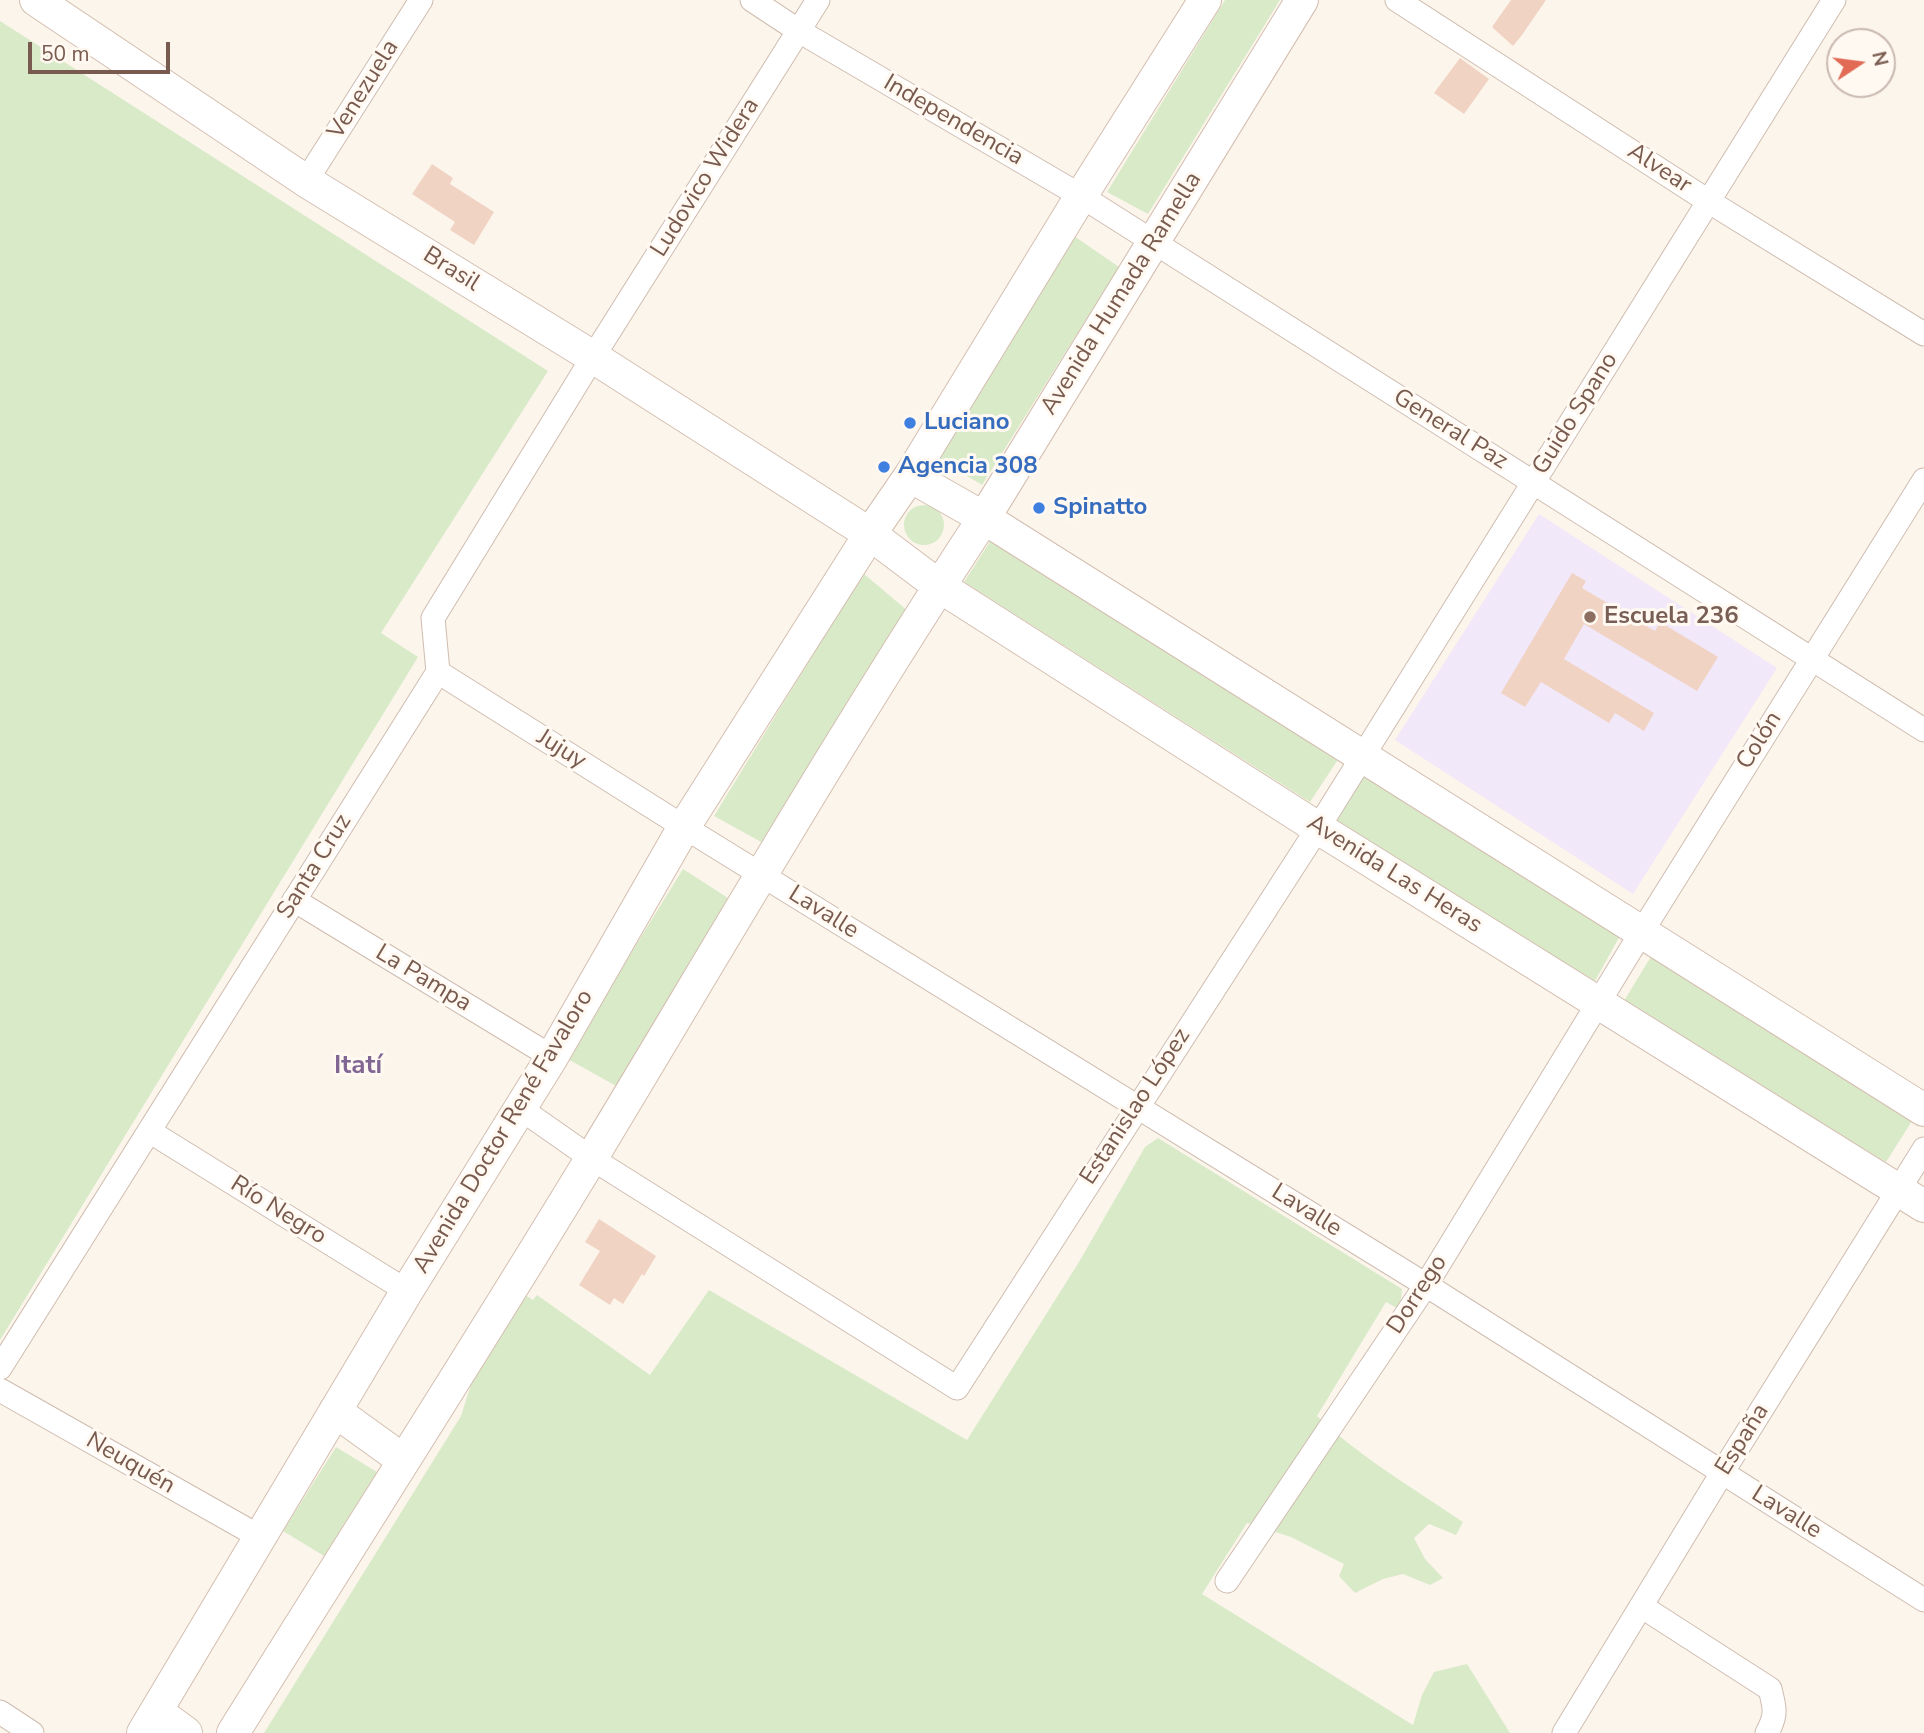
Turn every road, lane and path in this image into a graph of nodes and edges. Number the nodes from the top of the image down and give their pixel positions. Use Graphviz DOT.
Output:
graph roads {
  1 [pos="36,0"];
  2 [pos="421,0"];
  3 [pos="752,0"];
  4 [pos="818,0"];
  5 [pos="1205,0"];
  6 [pos="1303,0"];
  7 [pos="1397,0"];
  8 [pos="1834,0"];
  9 [pos="799,31"];
  10 [pos="306,181"];
  11 [pos="1081,196"];
  12 [pos="1708,201"];
  13 [pos="1153,243"];
  14 [pos="1924,334"];
  15 [pos="593,357"];
  16 [pos="910,476"];
  17 [pos="1924,480"];
  18 [pos="1533,483"];
  19 [pos="984,518"];
  20 [pos="870,534"];
  21 [pos="939,586"];
  22 [pos="1811,659"];
  23 [pos="439,672"];
  24 [pos="1924,730"];
  25 [pos="1362,757"];
  26 [pos="684,827"];
  27 [pos="1318,828"];
  28 [pos="762,875"];
  29 [pos="294,900"];
  30 [pos="1641,933"];
  31 [pos="1599,1003"];
  32 [pos="552,1057"];
  33 [pos="1137,1106"];
  34 [pos="521,1109"];
  35 [pos="1924,1111"];
  36 [pos="149,1131"];
  37 [pos="1924,1149"];
  38 [pos="591,1158"];
  39 [pos="1911,1198"];
  40 [pos="1426,1285"];
  41 [pos="407,1291"];
  42 [pos="0,1368"];
  43 [pos="0,1390"];
  44 [pos="335,1411"];
  45 [pos="403,1460"];
  46 [pos="1722,1473"];
  47 [pos="260,1537"];
  48 [pos="1227,1581"];
  49 [pos="1924,1600"];
  50 [pos="1641,1606"];
  51 [pos="0,1712"];
  52 [pos="149,1722"];
  53 [pos="32,1733"];
  54 [pos="186,1733"];
  55 [pos="233,1733"];
  56 [pos="1564,1733"];
  57 [pos="1766,1733"];
  1 -- 10 [label="main road, Brasil"];
  2 -- 10 [label="street, Venezuela"];
  3 -- 9 [label="street, Independencia"];
  4 -- 9 [label="street, Ludovico Widera"];
  5 -- 11 [label="main road"];
  6 -- 13 [label="main road, Avenida Humada Ramella"];
  7 -- 12 [label="street, Alvear"];
  8 -- 12 [label="street, Guido Spano"];
  9 -- 11 [label="street, Independencia"];
  9 -- 15 [label="street, Ludovico Widera"];
  10 -- 15 [label="main road, Brasil"];
  11 -- 13 [label="street, Independencia"];
  11 -- 16 [label="main road"];
  12 -- 14 [label="street, Alvear"];
  12 -- 18 [label="street, Guido Spano"];
  13 -- 18 [label="street, General Paz"];
  13 -- 19 [label="main road, Avenida Humada Ramella"];
  15 -- 20 [label="main road, Brasil"];
  15 -- 23 [label="street"];
  16 -- 19 [label="main road"];
  16 -- 20 [label="main road"];
  17 -- 22 [label="street, Colón"];
  18 -- 22 [label="street, General Paz"];
  18 -- 25 [label="street, Guido Spano"];
  19 -- 21 [label="main road, Avenida Humada Ramella"];
  19 -- 25 [label="main road"];
  20 -- 21 [label="main road, Avenida Las Heras"];
  20 -- 26 [label="main road, Avenida Doctor René Favaloro"];
  21 -- 27 [label="main road, Avenida Las Heras"];
  21 -- 28 [label="main road"];
  22 -- 24 [label="street, General Paz"];
  22 -- 30 [label="street, Colón"];
  23 -- 26 [label="street, Jujuy"];
  23 -- 29 [label="street, Santa Cruz"];
  25 -- 27 [label="street, Guido Spano"];
  25 -- 30 [label="main road"];
  26 -- 28 [label="street, Lavalle"];
  26 -- 32 [label="main road, Avenida Doctor René Favaloro"];
  27 -- 31 [label="main road, Avenida Las Heras"];
  27 -- 33 [label="street, Estanislao López"];
  28 -- 33 [label="street, Lavalle"];
  28 -- 38 [label="main road"];
  29 -- 32 [label="street, La Pampa"];
  29 -- 36 [label="street, Santa Cruz"];
  30 -- 31 [label="street, Colón"];
  30 -- 35 [label="main road"];
  31 -- 39 [label="main road, Avenida Las Heras"];
  31 -- 40 [label="street, Dorrego"];
  32 -- 34 [label="main road, Avenida Doctor René Favaloro"];
  33 -- 38 [label="street, Estanislao López"];
  33 -- 40 [label="street, Lavalle"];
  34 -- 38 [label="street"];
  34 -- 41 [label="main road, Avenida Doctor René Favaloro"];
  36 -- 41 [label="street, Río Negro"];
  36 -- 42 [label="street, Santa Cruz"];
  37 -- 39 [label="street, España"];
  38 -- 45 [label="main road"];
  39 -- 46 [label="street, España"];
  40 -- 46 [label="street, Lavalle"];
  40 -- 48 [label="street, Dorrego"];
  41 -- 44 [label="main road, Avenida Doctor René Favaloro"];
  43 -- 47 [label="street, Neuquén"];
  44 -- 45 [label="main road"];
  44 -- 47 [label="main road, Avenida Doctor René Favaloro"];
  45 -- 55 [label="main road"];
  46 -- 49 [label="street, Lavalle"];
  46 -- 50 [label="street, España"];
  47 -- 52 [label="main road, Avenida Doctor René Favaloro"];
  50 -- 56 [label="street, España"];
  50 -- 57 [label="street"];
  51 -- 53 [label="street"];
  52 -- 54 [label="main road"];
}
